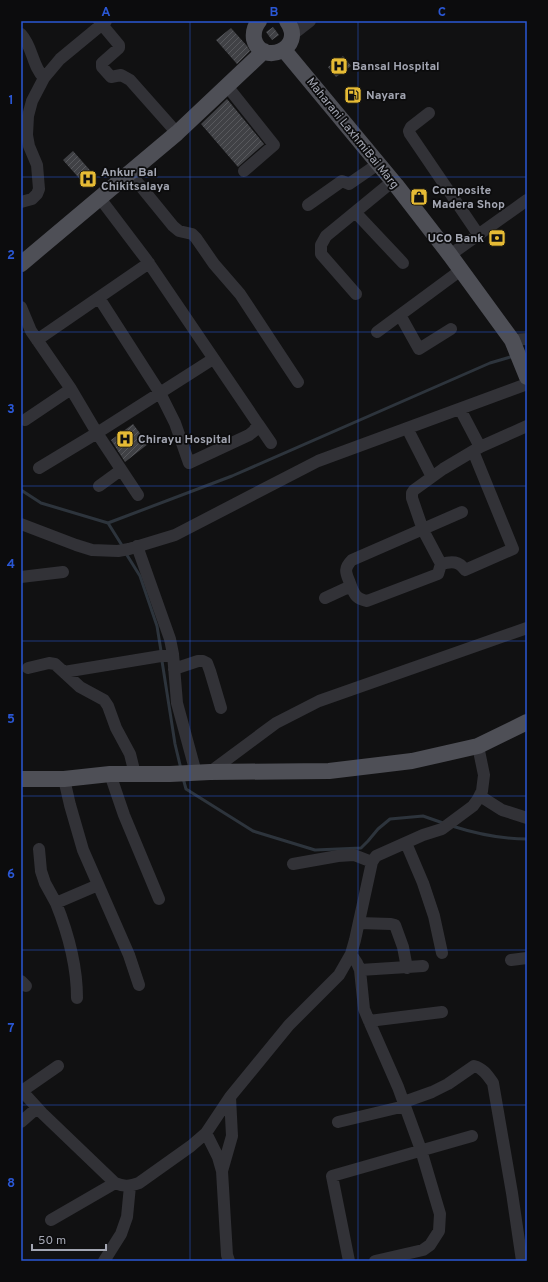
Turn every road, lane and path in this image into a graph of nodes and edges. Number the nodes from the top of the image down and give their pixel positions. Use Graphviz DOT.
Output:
graph roads {
  1 [pos="259,21"];
  2 [pos="310,21"];
  3 [pos="103,22"];
  4 [pos="289,28"];
  5 [pos="21,34"];
  6 [pos="284,50"];
  7 [pos="264,51"];
  8 [pos="44,78"];
  9 [pos="227,86"];
  10 [pos="428,113"];
  11 [pos="177,133"];
  12 [pos="378,164"];
  13 [pos="244,171"];
  14 [pos="129,172"];
  15 [pos="392,181"];
  16 [pos="99,197"];
  17 [pos="527,200"];
  18 [pos="21,202"];
  19 [pos="308,205"];
  20 [pos="355,212"];
  21 [pos="478,234"];
  22 [pos="450,255"];
  23 [pos="149,263"];
  24 [pos="403,263"];
  25 [pos="21,264"];
  26 [pos="461,270"];
  27 [pos="356,294"];
  28 [pos="99,298"];
  29 [pos="21,307"];
  30 [pos="400,315"];
  31 [pos="451,329"];
  32 [pos="377,332"];
  33 [pos="37,340"];
  34 [pos="518,342"];
  35 [pos="213,359"];
  36 [pos="526,378"];
  37 [pos="298,382"];
  38 [pos="71,389"];
  39 [pos="160,393"];
  40 [pos="460,409"];
  41 [pos="25,420"];
  42 [pos="258,424"];
  43 [pos="527,426"];
  44 [pos="408,428"];
  45 [pos="97,433"];
  46 [pos="271,443"];
  47 [pos="476,449"];
  48 [pos="39,468"];
  49 [pos="121,470"];
  50 [pos="432,477"];
  51 [pos="99,486"];
  52 [pos="138,495"];
  53 [pos="462,512"];
  54 [pos="21,524"];
  55 [pos="423,530"];
  56 [pos="128,549"];
  57 [pos="441,564"];
  58 [pos="63,572"];
  59 [pos="21,577"];
  60 [pos="352,586"];
  61 [pos="325,598"];
  62 [pos="527,628"];
  63 [pos="173,654"];
  64 [pos="28,668"];
  65 [pos="174,669"];
  66 [pos="64,672"];
  67 [pos="221,708"];
  68 [pos="527,722"];
  69 [pos="478,746"];
  70 [pos="198,772"];
  71 [pos="110,774"];
  72 [pos="136,774"];
  73 [pos="21,779"];
  74 [pos="64,779"];
  75 [pos="480,796"];
  76 [pos="527,818"];
  77 [pos="406,843"];
  78 [pos="39,849"];
  79 [pos="372,862"];
  80 [pos="293,864"];
  81 [pos="98,885"];
  82 [pos="159,899"];
  83 [pos="56,903"];
  84 [pos="359,923"];
  85 [pos="442,953"];
  86 [pos="351,954"];
  87 [pos="527,958"];
  88 [pos="511,960"];
  89 [pos="423,966"];
  90 [pos="407,968"];
  91 [pos="360,970"];
  92 [pos="139,985"];
  93 [pos="77,998"];
  94 [pos="442,1012"];
  95 [pos="369,1022"];
  96 [pos="58,1066"];
  97 [pos="23,1095"];
  98 [pos="230,1098"];
  99 [pos="404,1104"];
  100 [pos="37,1108"];
  101 [pos="21,1122"];
  102 [pos="338,1122"];
  103 [pos="206,1133"];
  104 [pos="472,1136"];
  105 [pos="421,1150"];
  106 [pos="222,1171"];
  107 [pos="115,1183"];
  108 [pos="130,1186"];
  109 [pos="51,1220"];
  110 [pos="104,1261"];
  111 [pos="229,1261"];
  112 [pos="349,1261"];
  113 [pos="375,1261"];
  114 [pos="522,1261"];
  1 -- 7 [label="main road"];
  2 -- 4 [label="street"];
  3 -- 8 [label="street"];
  3 -- 11 [label="street"];
  4 -- 6 [label="main road"];
  5 -- 8 [label="street"];
  6 -- 7 [label="main road"];
  6 -- 12 [label="main road, Maharani LaxhmiBai Marg"];
  7 -- 9 [label="main road"];
  8 -- 18 [label="street"];
  9 -- 11 [label="main road"];
  9 -- 13 [label="street"];
  10 -- 21 [label="street"];
  11 -- 14 [label="main road"];
  12 -- 15 [label="main road, Maharani LaxhmiBai Marg"];
  12 -- 19 [label="street"];
  14 -- 16 [label="main road"];
  14 -- 37 [label="street"];
  15 -- 20 [label="street"];
  15 -- 22 [label="main road, Maharani LaxhmiBai Marg"];
  16 -- 23 [label="street"];
  16 -- 25 [label="main road"];
  17 -- 21 [label="street"];
  20 -- 24 [label="street"];
  20 -- 27 [label="street"];
  21 -- 22 [label="street"];
  22 -- 26 [label="main road, Maharani LaxhmiBai Marg"];
  23 -- 28 [label="street"];
  23 -- 35 [label="street"];
  26 -- 30 [label="street"];
  26 -- 34 [label="main road, Maharani LaxhmiBai Marg"];
  28 -- 33 [label="street"];
  28 -- 39 [label="street"];
  29 -- 33 [label="street"];
  30 -- 31 [label="street"];
  30 -- 32 [label="street"];
  33 -- 38 [label="street"];
  34 -- 36 [label="main road, Maharani LaxhmiBai Marg"];
  35 -- 39 [label="street"];
  35 -- 42 [label="street"];
  36 -- 40 [label="street"];
  38 -- 41 [label="street"];
  38 -- 45 [label="street"];
  39 -- 42 [label="street"];
  39 -- 45 [label="street"];
  40 -- 44 [label="street"];
  40 -- 47 [label="street"];
  42 -- 46 [label="street"];
  43 -- 47 [label="street"];
  44 -- 50 [label="street"];
  44 -- 56 [label="street"];
  45 -- 48 [label="street"];
  45 -- 49 [label="street"];
  47 -- 50 [label="street"];
  47 -- 57 [label="street"];
  49 -- 51 [label="street"];
  49 -- 52 [label="street"];
  50 -- 55 [label="street"];
  53 -- 55 [label="street"];
  54 -- 56 [label="street"];
  55 -- 57 [label="street"];
  55 -- 60 [label="street"];
  56 -- 63 [label="street"];
  57 -- 60 [label="street"];
  58 -- 59 [label="street"];
  60 -- 61 [label="street"];
  62 -- 70 [label="street"];
  63 -- 65 [label="street"];
  63 -- 66 [label="street"];
  64 -- 66 [label="street"];
  65 -- 67 [label="street"];
  65 -- 70 [label="street"];
  66 -- 72 [label="street"];
  68 -- 69 [label="main road"];
  69 -- 70 [label="main road"];
  69 -- 75 [label="street"];
  70 -- 72 [label="main road"];
  71 -- 72 [label="main road"];
  71 -- 74 [label="main road"];
  71 -- 82 [label="street"];
  73 -- 74 [label="main road"];
  74 -- 81 [label="street"];
  75 -- 76 [label="street"];
  75 -- 77 [label="street"];
  77 -- 79 [label="street"];
  77 -- 85 [label="street"];
  78 -- 83 [label="street"];
  79 -- 80 [label="street"];
  79 -- 84 [label="street"];
  81 -- 83 [label="street"];
  81 -- 92 [label="street"];
  83 -- 93 [label="street"];
  84 -- 86 [label="street"];
  84 -- 90 [label="street"];
  86 -- 91 [label="street"];
  86 -- 98 [label="street"];
  87 -- 88 [label="street"];
  89 -- 90 [label="street"];
  90 -- 91 [label="street"];
  91 -- 95 [label="street"];
  94 -- 95 [label="street"];
  95 -- 99 [label="street"];
  96 -- 97 [label="street"];
  97 -- 100 [label="street"];
  98 -- 103 [label="street"];
  98 -- 106 [label="street"];
  99 -- 102 [label="street"];
  99 -- 105 [label="street"];
  99 -- 114 [label="street"];
  100 -- 101 [label="street"];
  100 -- 107 [label="street"];
  103 -- 106 [label="street"];
  103 -- 108 [label="street"];
  104 -- 105 [label="street"];
  105 -- 112 [label="street"];
  105 -- 113 [label="street"];
  106 -- 111 [label="street"];
  107 -- 108 [label="street"];
  107 -- 109 [label="street"];
  108 -- 110 [label="street"];
}
